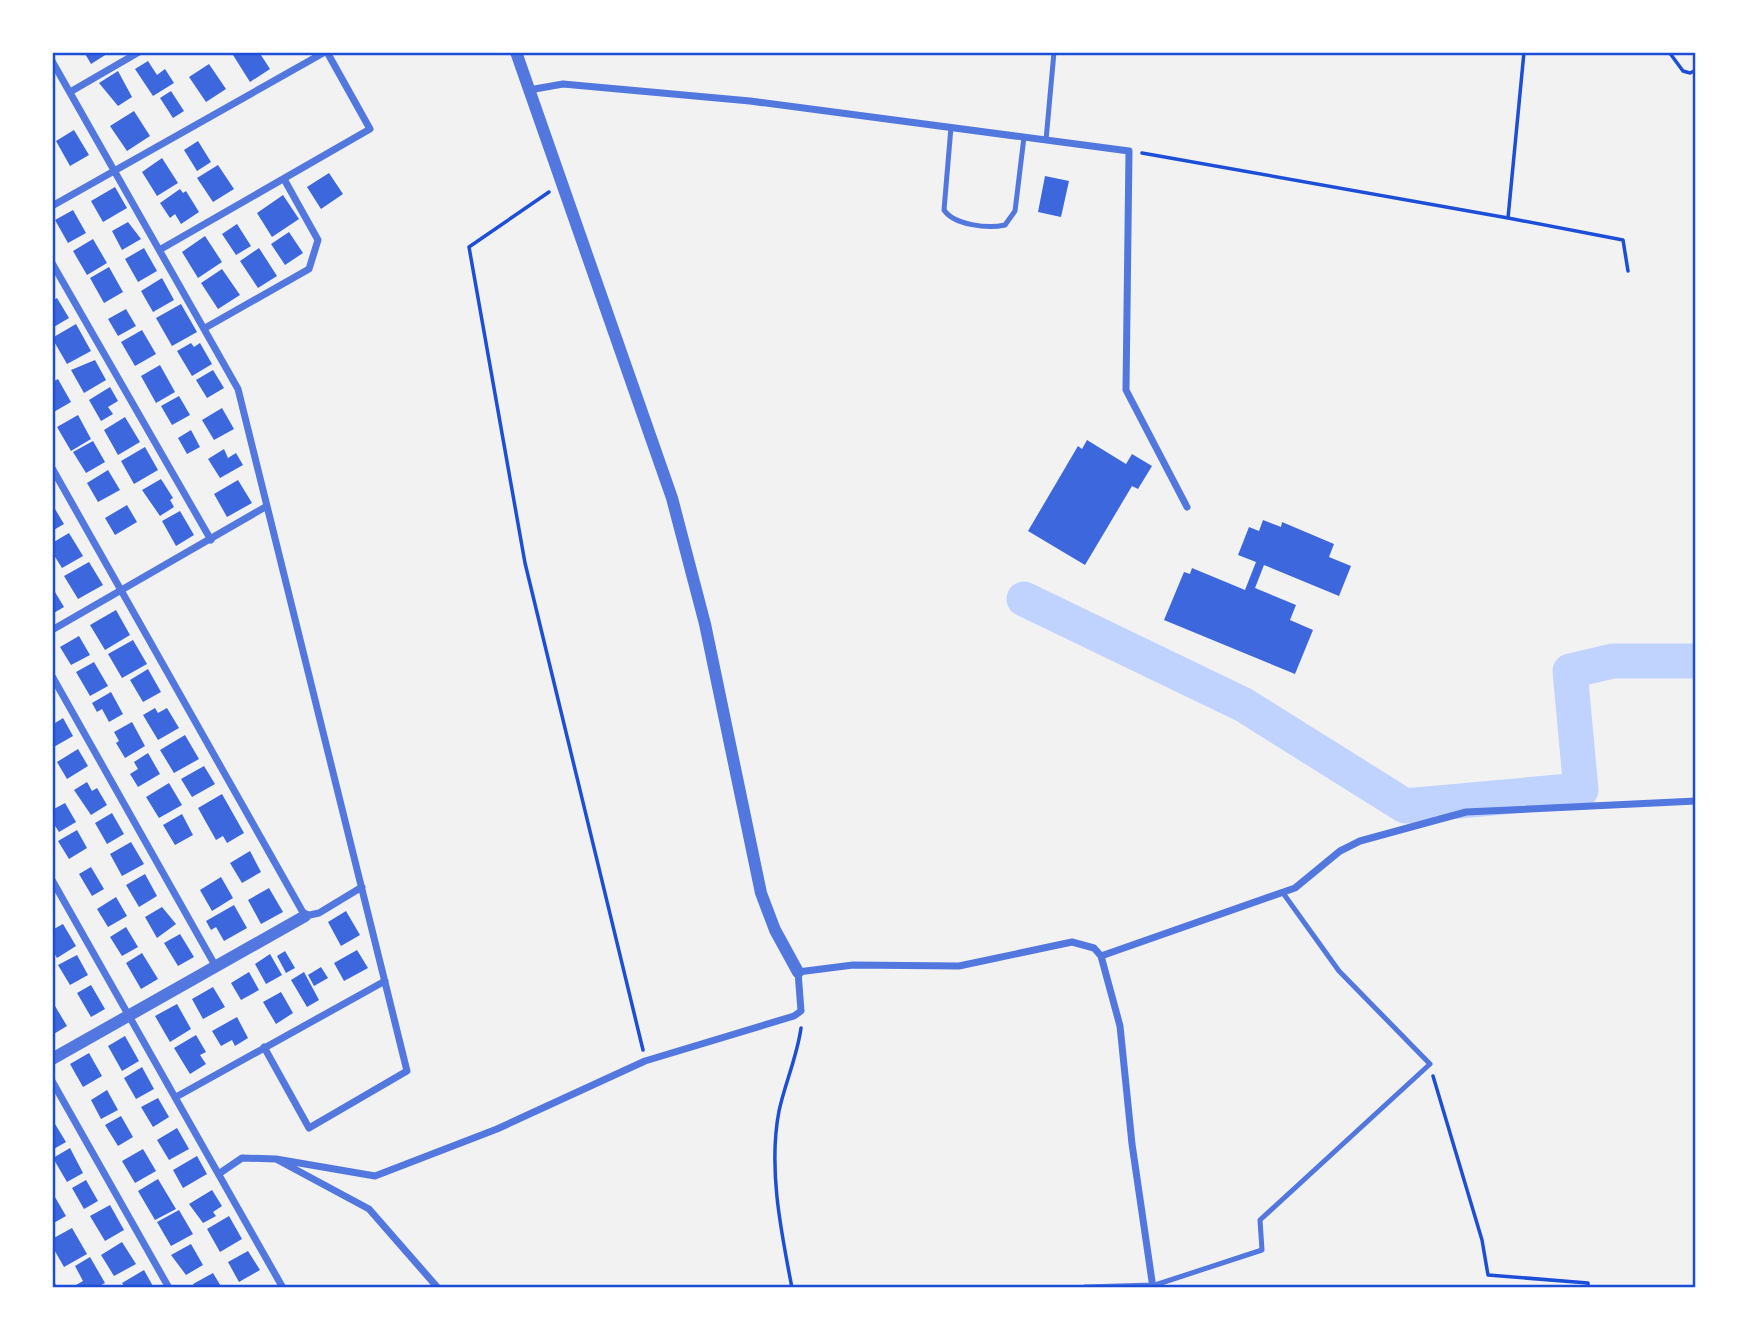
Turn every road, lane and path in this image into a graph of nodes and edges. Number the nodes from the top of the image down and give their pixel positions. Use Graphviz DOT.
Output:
graph roads {
  1 [pos="139,52"];
  2 [pos="326,52"];
  3 [pos="516,52"];
  4 [pos="1054,52"];
  5 [pos="1524,52"];
  6 [pos="1669,52"];
  7 [pos="52,61"];
  8 [pos="1696,70"];
  9 [pos="529,90"];
  10 [pos="70,92"];
  11 [pos="951,128"];
  12 [pos="1024,137"];
  13 [pos="1046,140"];
  14 [pos="1129,150"];
  15 [pos="116,170"];
  16 [pos="284,179"];
  17 [pos="563,183"];
  18 [pos="52,206"];
  19 [pos="1508,218"];
  20 [pos="161,250"];
  21 [pos="52,263"];
  22 [pos="1628,271"];
  23 [pos="205,328"];
  24 [pos="52,468"];
  25 [pos="267,506"];
  26 [pos="1187,507"];
  27 [pos="211,540"];
  28 [pos="122,591"];
  29 [pos="52,630"];
  30 [pos="52,676"];
  31 [pos="1696,801"];
  32 [pos="52,880"];
  33 [pos="362,887"];
  34 [pos="1283,893"];
  35 [pos="305,916"];
  36 [pos="1101,956"];
  37 [pos="216,967"];
  38 [pos="797,972"];
  39 [pos="385,981"];
  40 [pos="801,1011"];
  41 [pos="129,1016"];
  42 [pos="264,1047"];
  43 [pos="52,1059"];
  44 [pos="645,1061"];
  45 [pos="1430,1064"];
  46 [pos="52,1081"];
  47 [pos="176,1097"];
  48 [pos="276,1159"];
  49 [pos="220,1173"];
  50 [pos="169,1287"];
  51 [pos="283,1287"];
  52 [pos="438,1287"];
  53 [pos="792,1287"];
  54 [pos="1085,1287"];
  55 [pos="1153,1287"];
  56 [pos="1588,1287"];
  1 -- 10 [label="street"];
  2 -- 15 [label="street"];
  2 -- 16 [label="street"];
  3 -- 9 [label="street"];
  4 -- 13 [label="lane"];
  5 -- 19 [label="path"];
  6 -- 8 [label="path"];
  7 -- 10 [label="street"];
  9 -- 11 [label="street"];
  9 -- 17 [label="street"];
  10 -- 15 [label="street"];
  11 -- 12 [label="street"];
  11 -- 12 [label="lane"];
  12 -- 13 [label="street"];
  13 -- 14 [label="street"];
  14 -- 19 [label="path"];
  14 -- 26 [label="street"];
  15 -- 18 [label="street"];
  15 -- 20 [label="street"];
  16 -- 20 [label="street"];
  16 -- 23 [label="street"];
  17 -- 38 [label="street"];
  17 -- 44 [label="path"];
  19 -- 22 [label="path"];
  20 -- 23 [label="street"];
  21 -- 27 [label="street"];
  23 -- 25 [label="street"];
  24 -- 28 [label="street"];
  25 -- 27 [label="street"];
  25 -- 33 [label="street"];
  27 -- 28 [label="street"];
  28 -- 29 [label="street"];
  28 -- 35 [label="street"];
  30 -- 37 [label="street"];
  31 -- 34 [label="street"];
  32 -- 41 [label="street"];
  33 -- 35 [label="street"];
  33 -- 39 [label="street"];
  34 -- 36 [label="street"];
  34 -- 45 [label="lane"];
  35 -- 37 [label="street"];
  36 -- 38 [label="street"];
  36 -- 55 [label="street"];
  37 -- 41 [label="street"];
  38 -- 40 [label="street"];
  39 -- 42 [label="street"];
  39 -- 42 [label="street"];
  40 -- 44 [label="street"];
  40 -- 53 [label="path"];
  41 -- 43 [label="street"];
  41 -- 47 [label="street"];
  42 -- 47 [label="street"];
  44 -- 48 [label="street"];
  45 -- 55 [label="lane"];
  45 -- 56 [label="path"];
  46 -- 50 [label="street"];
  47 -- 49 [label="street"];
  48 -- 49 [label="street"];
  48 -- 52 [label="street"];
  49 -- 51 [label="street"];
  54 -- 55 [label="street"];
}
